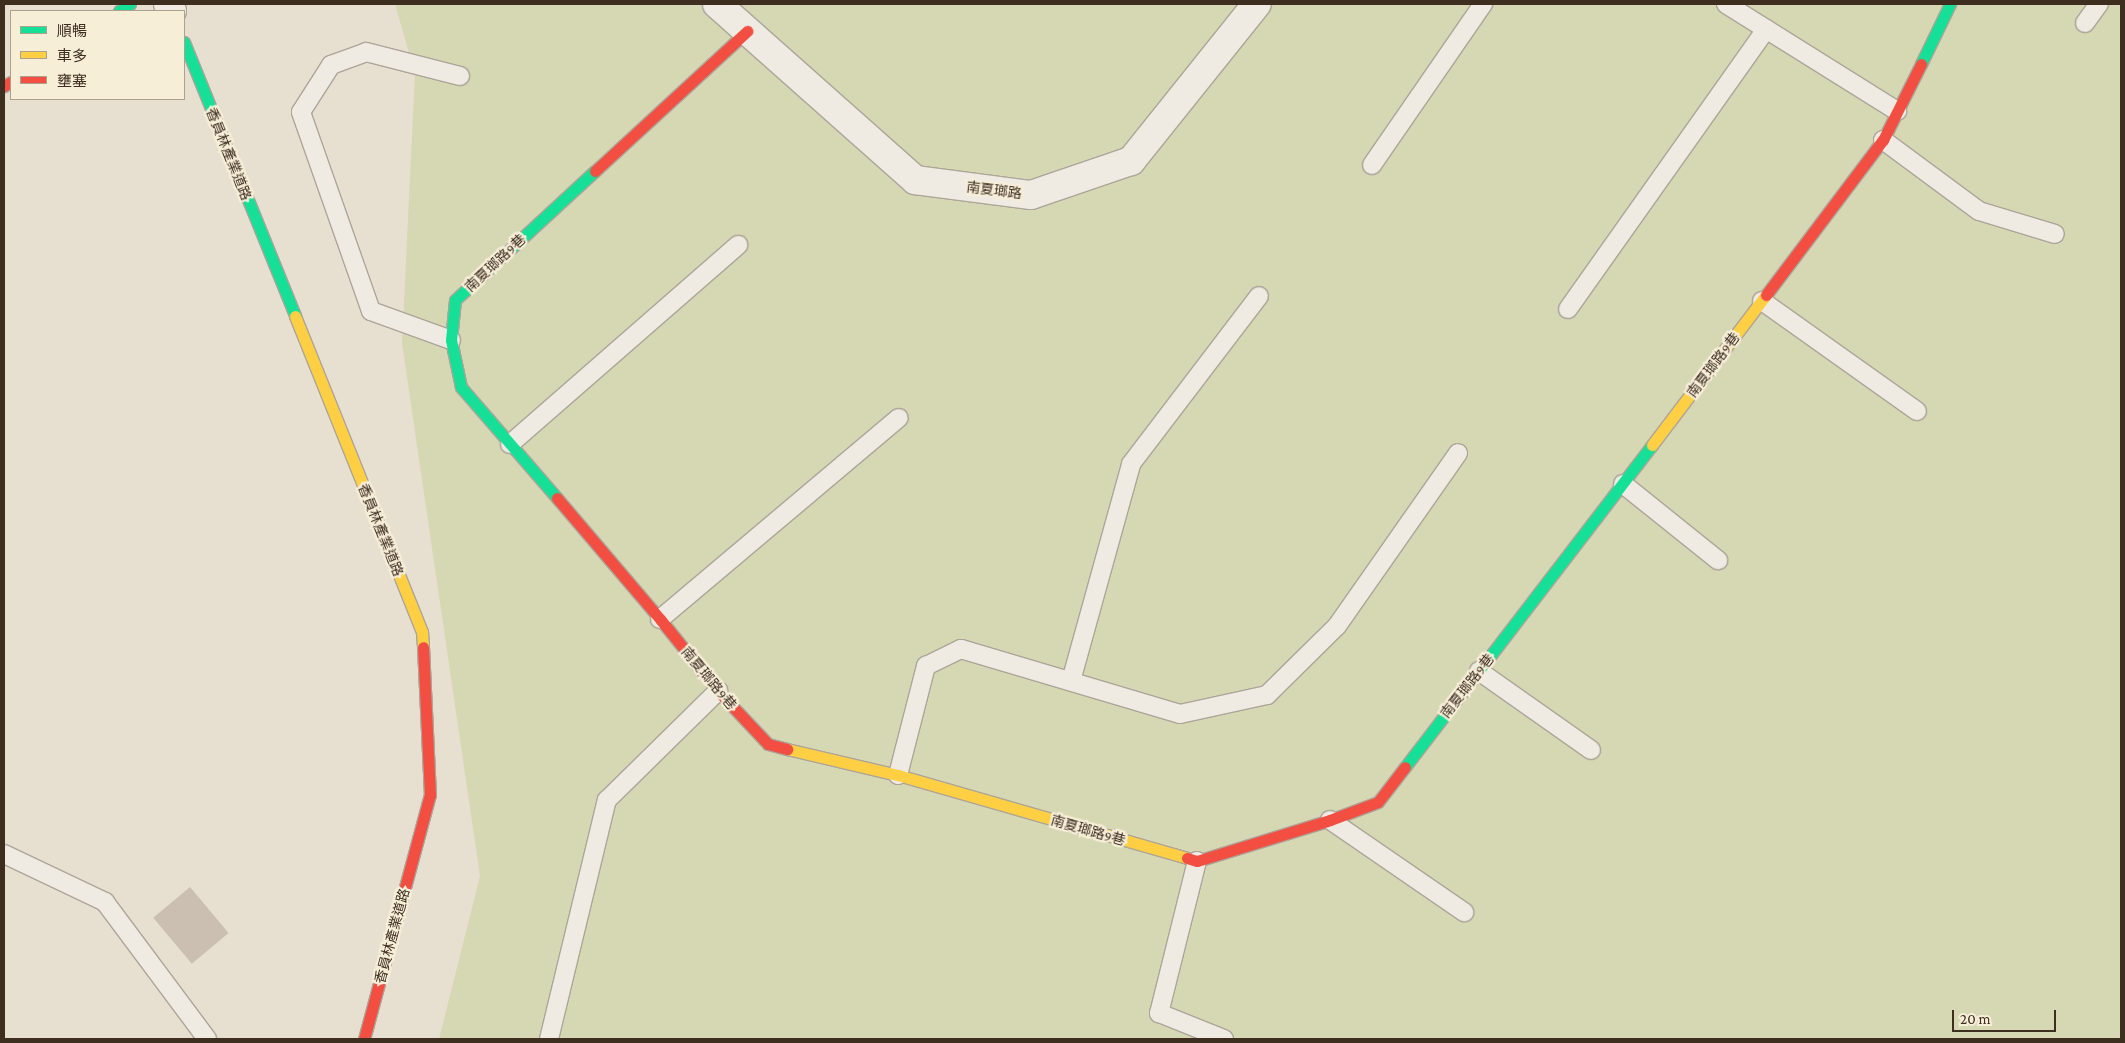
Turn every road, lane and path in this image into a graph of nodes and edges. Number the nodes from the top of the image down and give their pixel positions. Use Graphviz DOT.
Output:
graph roads {
  1 [pos="716,4"];
  2 [pos="1257,4"];
  3 [pos="1483,4"];
  4 [pos="1726,4"];
  5 [pos="1950,4"];
  6 [pos="2099,4"];
  7 [pos="2085,23"];
  8 [pos="1766,29"];
  9 [pos="748,31"];
  10 [pos="185,44"];
  11 [pos="460,76"];
  12 [pos="1897,111"];
  13 [pos="1883,140"];
  14 [pos="1372,165"];
  15 [pos="2054,234"];
  16 [pos="738,245"];
  17 [pos="1259,296"];
  18 [pos="1762,301"];
  19 [pos="1568,309"];
  20 [pos="451,340"];
  21 [pos="1917,411"];
  22 [pos="899,418"];
  23 [pos="510,444"];
  24 [pos="1458,453"];
  25 [pos="1623,484"];
  26 [pos="1718,560"];
  27 [pos="660,619"];
  28 [pos="1479,671"];
  29 [pos="1071,681"];
  30 [pos="718,691"];
  31 [pos="1591,750"];
  32 [pos="898,775"];
  33 [pos="1330,820"];
  34 [pos="4,854"];
  35 [pos="1197,860"];
  36 [pos="1464,912"];
  37 [pos="208,1039"];
  38 [pos="364,1039"];
  39 [pos="550,1039"];
  40 [pos="1224,1039"];
  1 -- 9 [label="street, 南夏瑯路"];
  2 -- 9 [label="street, 南夏瑯路"];
  3 -- 14 [label="lane"];
  4 -- 8 [label="lane"];
  5 -- 12 [label="street, 南夏瑯路9巷"];
  6 -- 7 [label="lane"];
  8 -- 12 [label="lane"];
  8 -- 19 [label="lane"];
  9 -- 20 [label="street, 南夏瑯路9巷"];
  10 -- 38 [label="street, 香員林產業道路"];
  11 -- 20 [label="lane"];
  12 -- 13 [label="street, 南夏瑯路9巷"];
  13 -- 15 [label="lane"];
  13 -- 18 [label="street, 南夏瑯路9巷"];
  16 -- 23 [label="lane"];
  17 -- 29 [label="lane"];
  18 -- 21 [label="lane"];
  18 -- 25 [label="street, 南夏瑯路9巷"];
  20 -- 23 [label="street, 南夏瑯路9巷"];
  22 -- 27 [label="lane"];
  23 -- 27 [label="street, 南夏瑯路9巷"];
  24 -- 29 [label="lane"];
  25 -- 26 [label="lane"];
  25 -- 28 [label="street, 南夏瑯路9巷"];
  27 -- 30 [label="street, 南夏瑯路9巷"];
  28 -- 31 [label="lane"];
  28 -- 33 [label="street, 南夏瑯路9巷"];
  29 -- 32 [label="lane"];
  30 -- 32 [label="street, 南夏瑯路9巷"];
  30 -- 39 [label="lane"];
  32 -- 35 [label="street, 南夏瑯路9巷"];
  33 -- 35 [label="street, 南夏瑯路9巷"];
  33 -- 36 [label="lane"];
  34 -- 37 [label="lane"];
  35 -- 40 [label="lane"];
}
